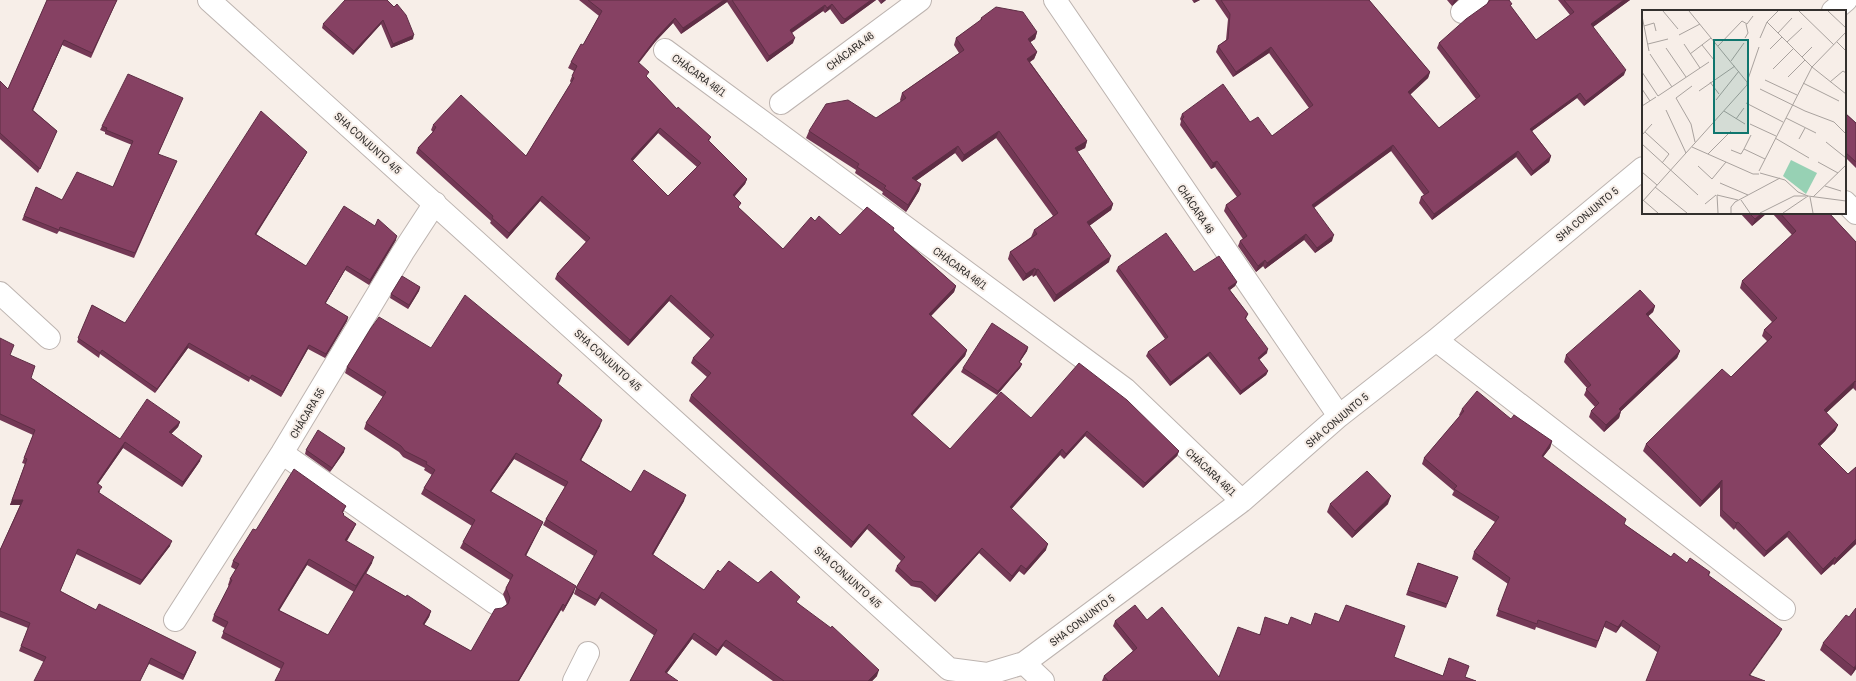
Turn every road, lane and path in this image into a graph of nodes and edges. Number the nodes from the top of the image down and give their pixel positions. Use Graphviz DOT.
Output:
graph roads {
  1 [pos="209,0"];
  2 [pos="920,0"];
  3 [pos="1055,0"];
  4 [pos="1846,0"];
  5 [pos="1834,10"];
  6 [pos="665,50"];
  7 [pos="781,103"];
  8 [pos="1642,169"];
  9 [pos="1846,203"];
  10 [pos="435,204"];
  11 [pos="1856,212"];
  12 [pos="0,293"];
  13 [pos="49,338"];
  14 [pos="1436,340"];
  15 [pos="1339,416"];
  16 [pos="282,453"];
  17 [pos="1242,501"];
  18 [pos="495,603"];
  19 [pos="1784,609"];
  20 [pos="175,620"];
  21 [pos="588,653"];
  22 [pos="1024,662"];
  23 [pos="574,681"];
  24 [pos="1043,681"];
  1 -- 10 [label="street, SHA CONJUNTO 4/5"];
  2 -- 7 [label="street, CHÁCARA 46"];
  3 -- 15 [label="street, CHÁCARA 46"];
  4 -- 5 [label="street"];
  6 -- 17 [label="street, CHÁCARA 46/1"];
  8 -- 14 [label="street, SHA CONJUNTO 5"];
  9 -- 11 [label="street"];
  10 -- 16 [label="street, CHÁCARA 55"];
  10 -- 22 [label="street, SHA CONJUNTO 4/5"];
  12 -- 13 [label="street"];
  14 -- 15 [label="street, SHA CONJUNTO 5"];
  14 -- 19 [label="street"];
  15 -- 17 [label="street, SHA CONJUNTO 5"];
  16 -- 18 [label="street"];
  16 -- 20 [label="street, CHÁCARA 55"];
  17 -- 22 [label="street, SHA CONJUNTO 5"];
  21 -- 23 [label="street"];
  22 -- 24 [label="street"];
}
